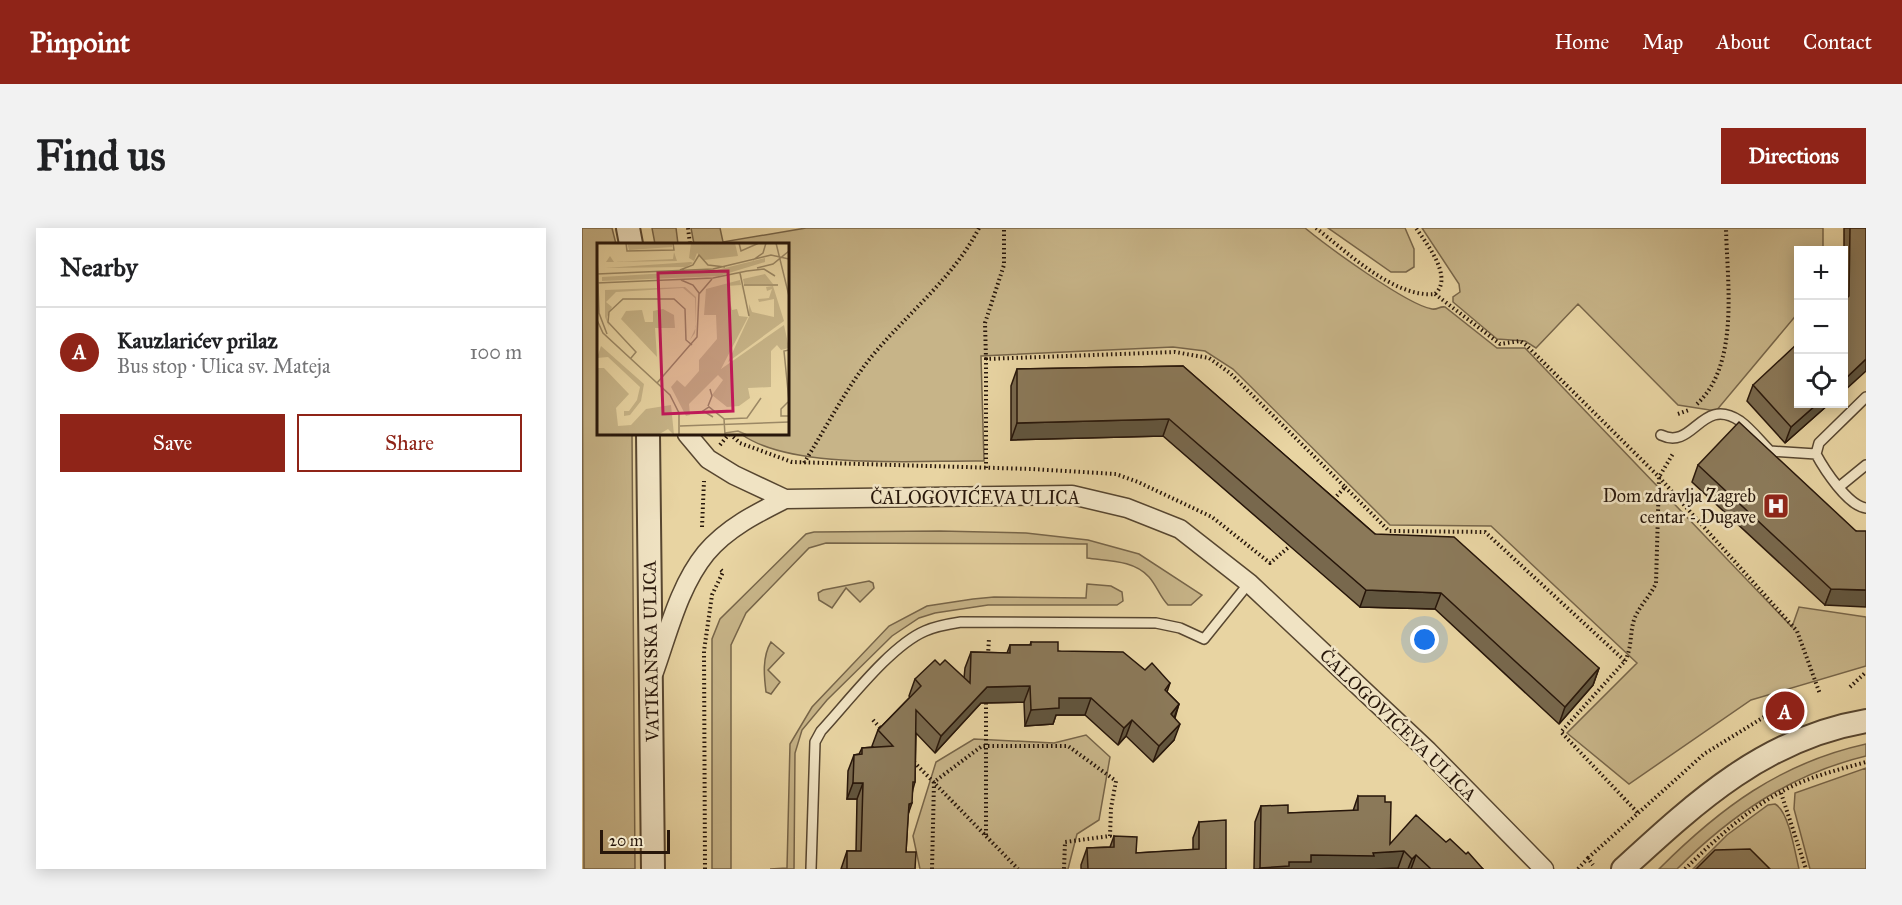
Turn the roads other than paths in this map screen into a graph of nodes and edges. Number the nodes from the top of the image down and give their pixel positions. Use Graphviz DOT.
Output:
graph roads {
  1 [pos="628,228"];
  2 [pos="631,243"];
  3 [pos="1866,398"];
  4 [pos="648,435"];
  5 [pos="688,435"];
  6 [pos="1660,435"];
  7 [pos="1816,454"];
  8 [pos="1866,465"];
  9 [pos="1839,487"];
  10 [pos="785,499"];
  11 [pos="1866,508"];
  12 [pos="1249,583"];
  13 [pos="651,679"];
  14 [pos="1866,721"];
  15 [pos="653,869"];
  16 [pos="811,869"];
  17 [pos="1544,869"];
  18 [pos="1623,869"];
  1 -- 2 [label="street"];
  3 -- 7 [label="lane"];
  4 -- 13 [label="street, VATIKANSKA ULICA"];
  5 -- 10 [label="street, ČALOGOVIĆEVA ULICA"];
  6 -- 7 [label="lane"];
  7 -- 9 [label="lane"];
  8 -- 9 [label="lane"];
  9 -- 11 [label="lane"];
  10 -- 12 [label="street, ČALOGOVIĆEVA ULICA"];
  10 -- 13 [label="street, ČALOGOVIĆEVA ULICA"];
  12 -- 16 [label="lane"];
  12 -- 17 [label="street, ČALOGOVIĆEVA ULICA"];
  13 -- 15 [label="street, VATIKANSKA ULICA"];
  14 -- 18 [label="street"];
}
